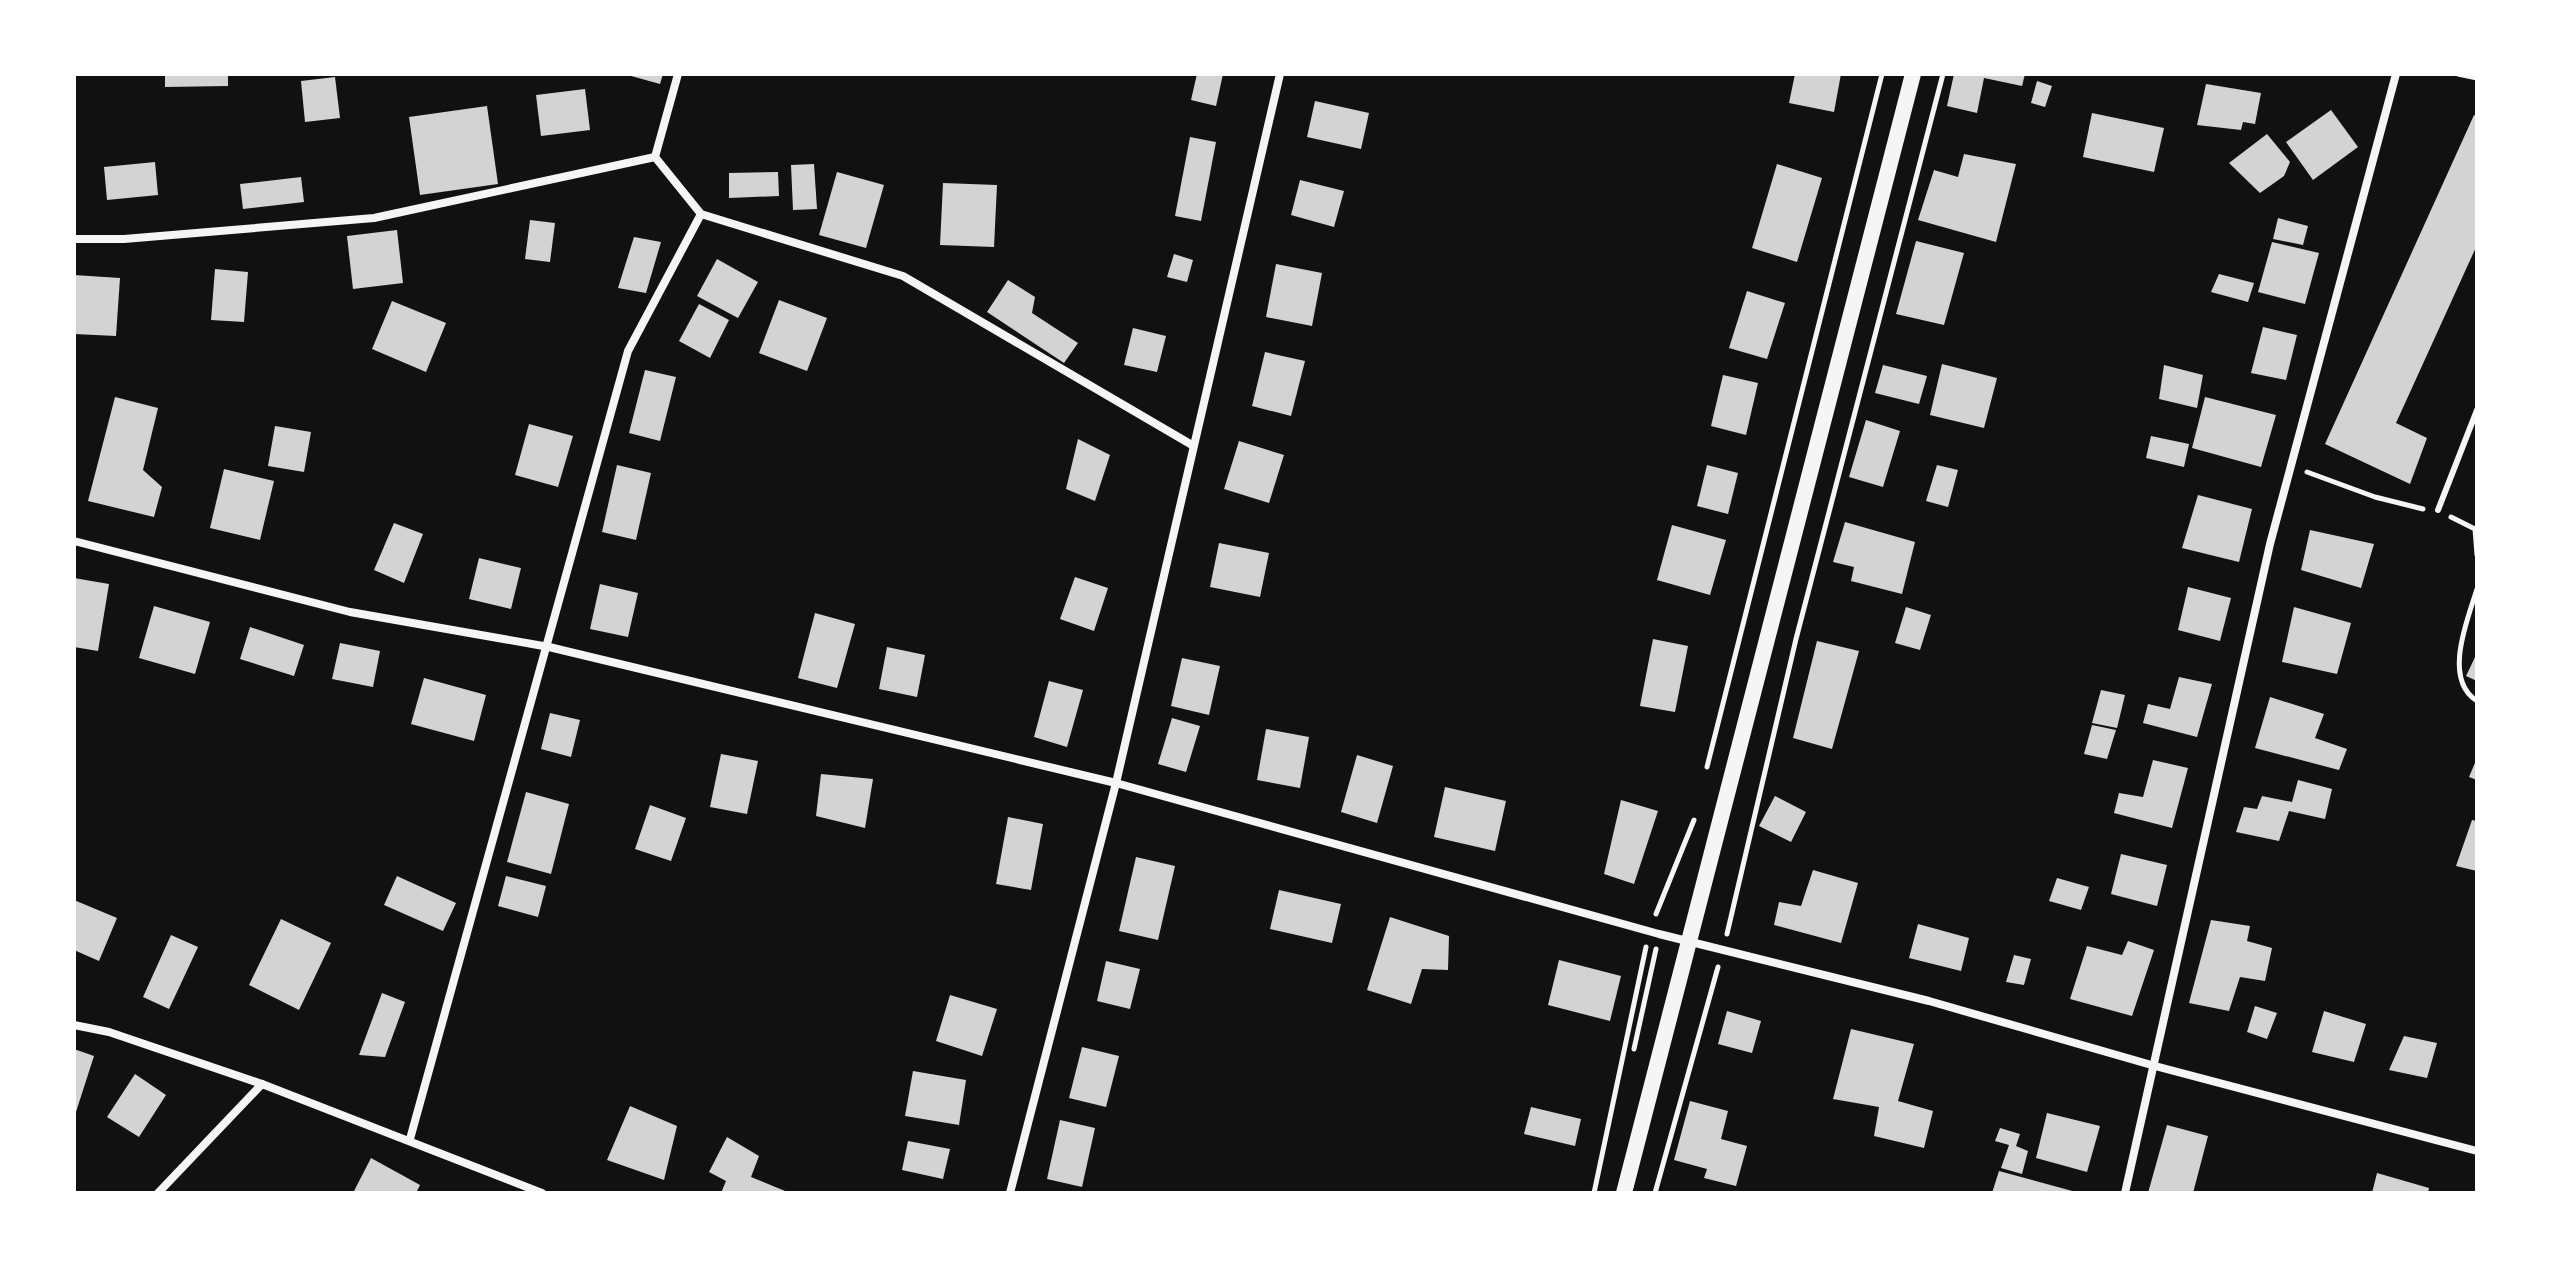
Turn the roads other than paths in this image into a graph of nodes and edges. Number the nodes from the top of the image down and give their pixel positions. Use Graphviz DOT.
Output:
graph roads {
  1 [pos="678,74"];
  2 [pos="1280,74"];
  3 [pos="1913,74"];
  4 [pos="2396,74"];
  5 [pos="655,157"];
  6 [pos="701,214"];
  7 [pos="74,239"];
  8 [pos="2477,410"];
  9 [pos="1192,445"];
  10 [pos="2438,510"];
  11 [pos="74,541"];
  12 [pos="549,647"];
  13 [pos="1116,783"];
  14 [pos="1688,941"];
  15 [pos="74,1025"];
  16 [pos="2155,1066"];
  17 [pos="262,1084"];
  18 [pos="410,1139"];
  19 [pos="2477,1151"];
  20 [pos="158,1193"];
  21 [pos="542,1193"];
  22 [pos="1010,1193"];
  23 [pos="1624,1193"];
  24 [pos="2125,1193"];
  1 -- 5 [label="street"];
  2 -- 9 [label="street"];
  3 -- 14 [label="main road"];
  4 -- 16 [label="street"];
  5 -- 6 [label="street"];
  5 -- 7 [label="street"];
  6 -- 9 [label="street"];
  6 -- 12 [label="street"];
  8 -- 10 [label="lane"];
  9 -- 13 [label="street"];
  11 -- 12 [label="street"];
  12 -- 13 [label="street"];
  12 -- 18 [label="street"];
  13 -- 14 [label="street"];
  13 -- 22 [label="street"];
  14 -- 16 [label="street"];
  14 -- 23 [label="main road"];
  15 -- 17 [label="street"];
  16 -- 19 [label="street"];
  16 -- 24 [label="street"];
  17 -- 18 [label="street"];
  17 -- 20 [label="street"];
  18 -- 21 [label="street"];
}
